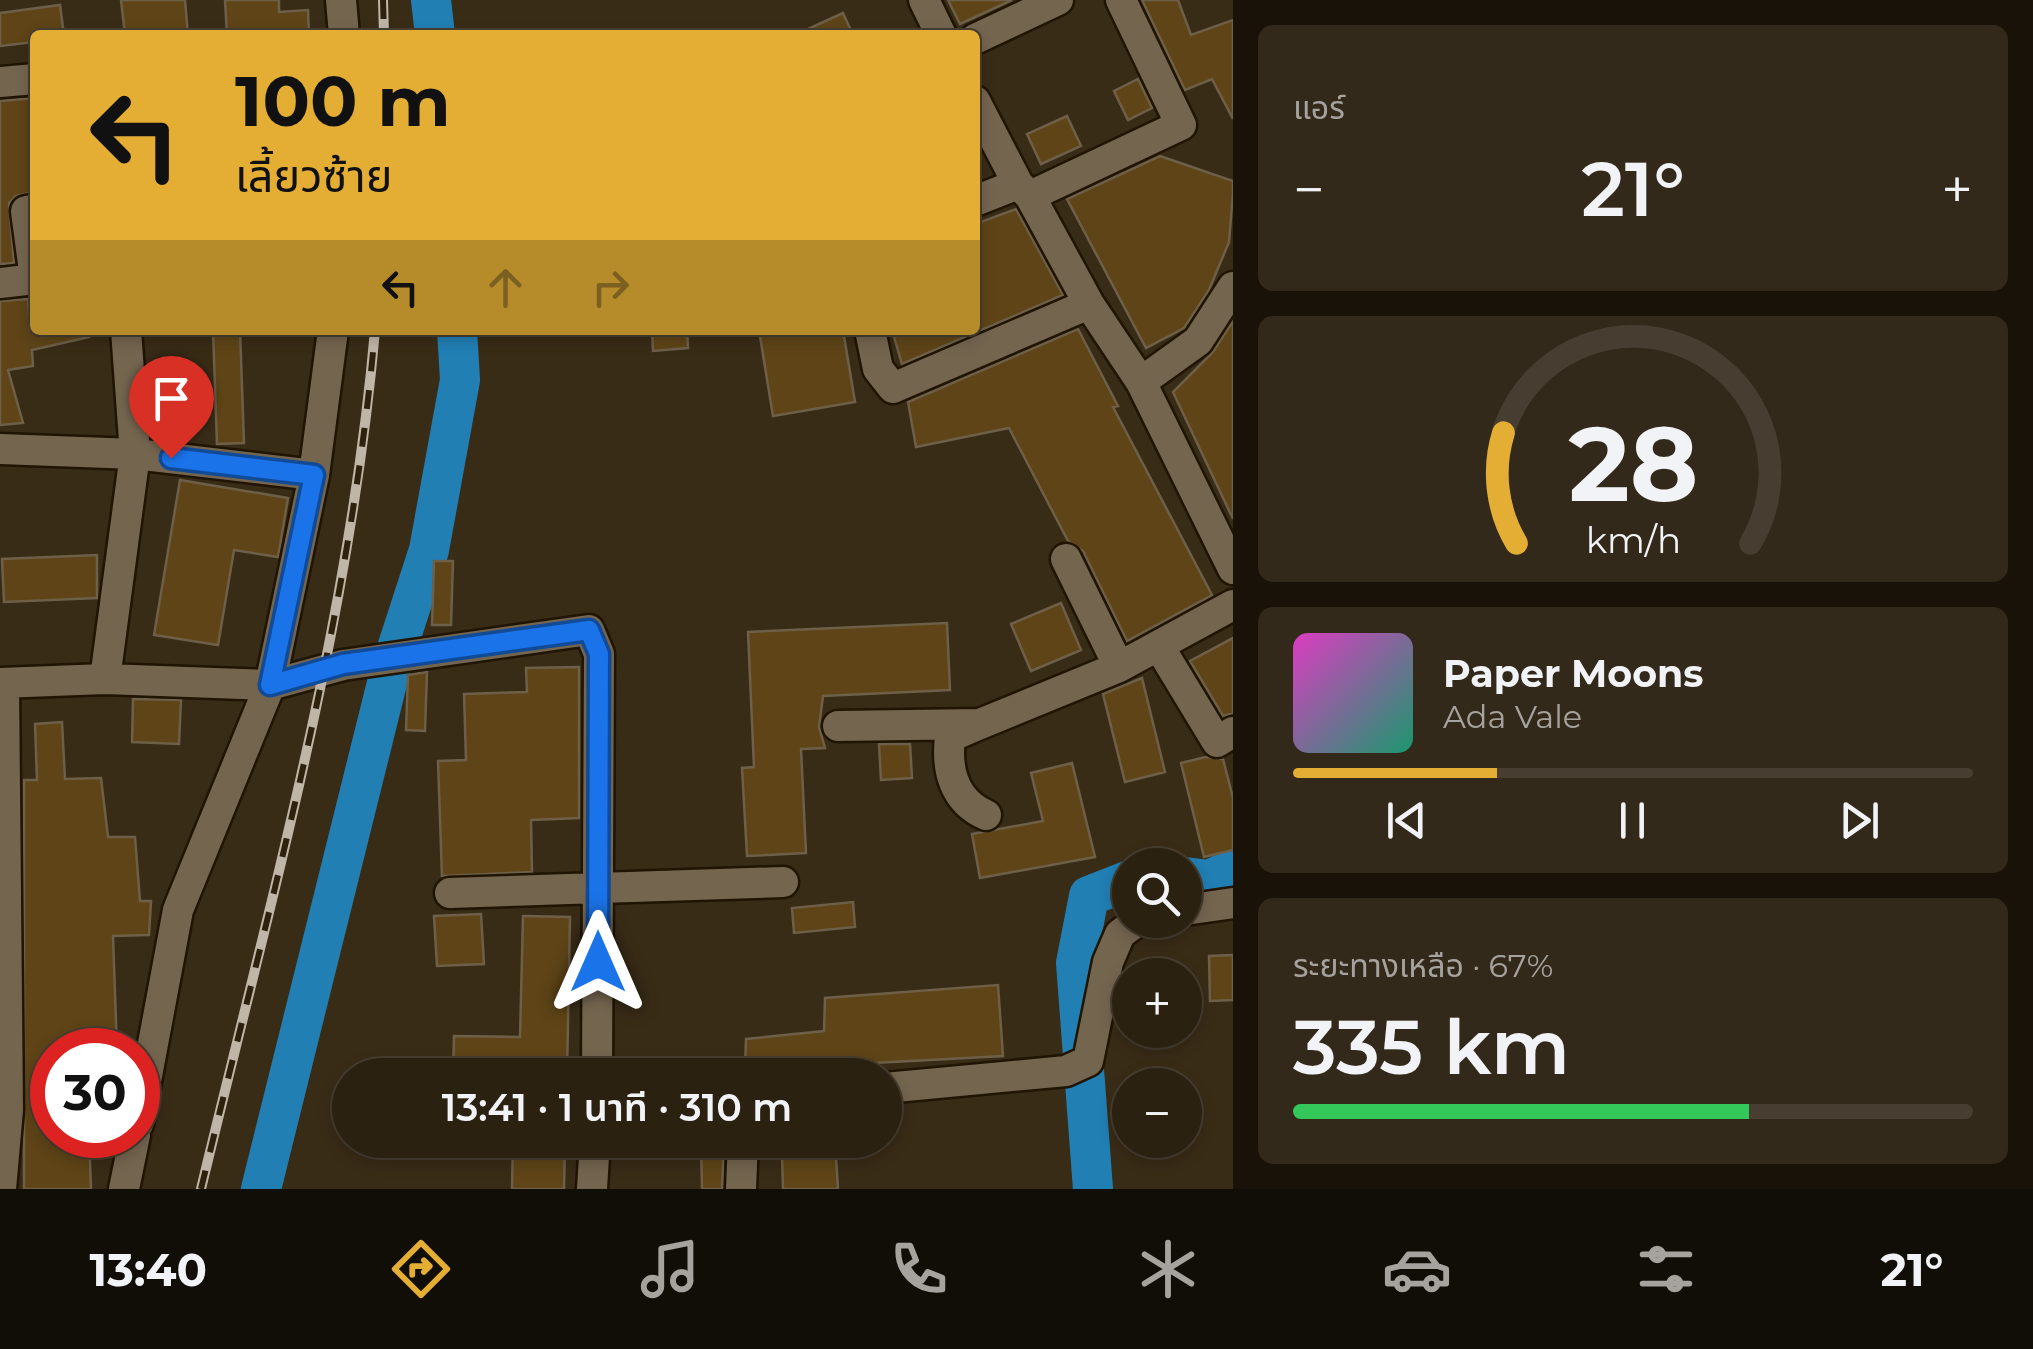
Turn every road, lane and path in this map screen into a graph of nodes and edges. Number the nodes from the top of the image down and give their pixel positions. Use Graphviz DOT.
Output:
graph roads {
  1 [pos="341,0"];
  2 [pos="924,0"];
  3 [pos="1058,0"];
  4 [pos="1122,0"];
  5 [pos="344,30"];
  6 [pos="939,30"];
  7 [pos="980,37"];
  8 [pos="30,80"];
  9 [pos="0,82"];
  10 [pos="980,109"];
  11 [pos="1024,190"];
  12 [pos="980,201"];
  13 [pos="30,210"];
  14 [pos="30,244"];
  15 [pos="30,279"];
  16 [pos="0,283"];
  17 [pos="1233,288"];
  18 [pos="1089,304"];
  19 [pos="126,335"];
  20 [pos="332,335"];
  21 [pos="871,335"];
  22 [pos="1142,382"];
  23 [pos="0,449"];
  24 [pos="135,454"];
  25 [pos="314,475"];
  26 [pos="1066,559"];
  27 [pos="1233,569"];
  28 [pos="1233,604"];
  29 [pos="1160,648"];
  30 [pos="1119,668"];
  31 [pos="106,679"];
  32 [pos="2,683"];
  33 [pos="270,685"];
  34 [pos="980,724"];
  35 [pos="838,726"];
  36 [pos="1233,732"];
  37 [pos="986,815"];
  38 [pos="783,882"];
  39 [pos="598,886"];
  40 [pos="450,894"];
  41 [pos="1233,903"];
  42 [pos="1202,908"];
  43 [pos="1118,938"];
  44 [pos="156,1028"];
  45 [pos="597,1058"];
  46 [pos="902,1086"];
  47 [pos="130,1158"];
  48 [pos="594,1158"];
  49 [pos="742,1158"];
  50 [pos="2,1189"];
  51 [pos="124,1189"];
  52 [pos="592,1189"];
  53 [pos="741,1189"];
  1 -- 5 [label="street"];
  2 -- 6 [label="street"];
  3 -- 7 [label="street"];
  4 -- 11 [label="street"];
  8 -- 9 [label="street"];
  10 -- 11 [label="street"];
  11 -- 12 [label="street"];
  11 -- 18 [label="street"];
  13 -- 14 [label="street"];
  15 -- 16 [label="street"];
  17 -- 22 [label="street"];
  18 -- 21 [label="street"];
  18 -- 22 [label="street"];
  19 -- 24 [label="street"];
  20 -- 25 [label="street"];
  22 -- 27 [label="street"];
  23 -- 24 [label="street"];
  24 -- 25 [label="street"];
  24 -- 31 [label="street"];
  25 -- 33 [label="street"];
  26 -- 30 [label="street"];
  28 -- 29 [label="street"];
  29 -- 30 [label="street"];
  29 -- 36 [label="street"];
  30 -- 34 [label="street"];
  31 -- 32 [label="street"];
  31 -- 33 [label="street"];
  32 -- 50 [label="street"];
  33 -- 39 [label="street"];
  33 -- 44 [label="street"];
  34 -- 35 [label="street"];
  34 -- 37 [label="street"];
  38 -- 39 [label="street"];
  39 -- 40 [label="street"];
  39 -- 45 [label="street"];
  41 -- 42 [label="street"];
  43 -- 46 [label="street"];
  47 -- 51 [label="street"];
  48 -- 52 [label="street"];
  49 -- 53 [label="street"];
}
